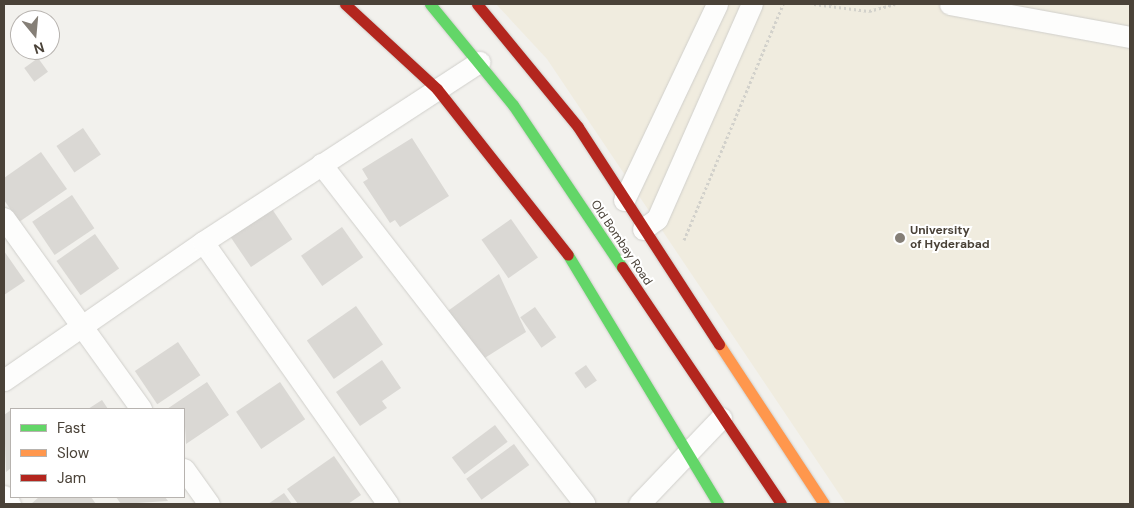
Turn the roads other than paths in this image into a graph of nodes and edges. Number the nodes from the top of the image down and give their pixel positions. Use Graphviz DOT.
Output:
graph roads {
  1 [pos="344,4"];
  2 [pos="430,4"];
  3 [pos="477,4"];
  4 [pos="717,4"];
  5 [pos="752,4"];
  6 [pos="950,4"];
  7 [pos="1130,37"];
  8 [pos="479,62"];
  9 [pos="437,89"];
  10 [pos="321,164"];
  11 [pos="624,200"];
  12 [pos="4,218"];
  13 [pos="643,229"];
  14 [pos="203,242"];
  15 [pos="82,326"];
  16 [pos="4,380"];
  17 [pos="140,408"];
  18 [pos="721,418"];
  19 [pos="685,451"];
  20 [pos="185,470"];
  21 [pos="4,496"];
  22 [pos="10,504"];
  23 [pos="209,504"];
  24 [pos="388,504"];
  25 [pos="585,504"];
  26 [pos="639,504"];
  27 [pos="718,504"];
  28 [pos="781,504"];
  29 [pos="824,504"];
  1 -- 9 [label="main road"];
  2 -- 8 [label="main road, Old Bombay Road"];
  3 -- 11 [label="main road, Old Bombay Road"];
  4 -- 11 [label="street"];
  5 -- 13 [label="street"];
  6 -- 7 [label="street"];
  8 -- 9 [label="street"];
  8 -- 18 [label="main road, Old Bombay Road"];
  9 -- 10 [label="street"];
  9 -- 19 [label="main road"];
  10 -- 14 [label="street"];
  10 -- 25 [label="street"];
  11 -- 13 [label="main road, Old Bombay Road"];
  12 -- 15 [label="street"];
  13 -- 29 [label="main road, Old Bombay Road"];
  14 -- 15 [label="street"];
  14 -- 24 [label="street"];
  15 -- 16 [label="street"];
  15 -- 17 [label="street"];
  18 -- 19 [label="street"];
  18 -- 28 [label="main road, Old Bombay Road"];
  19 -- 26 [label="street"];
  19 -- 27 [label="main road"];
  20 -- 23 [label="street"];
  21 -- 22 [label="street"];
}
